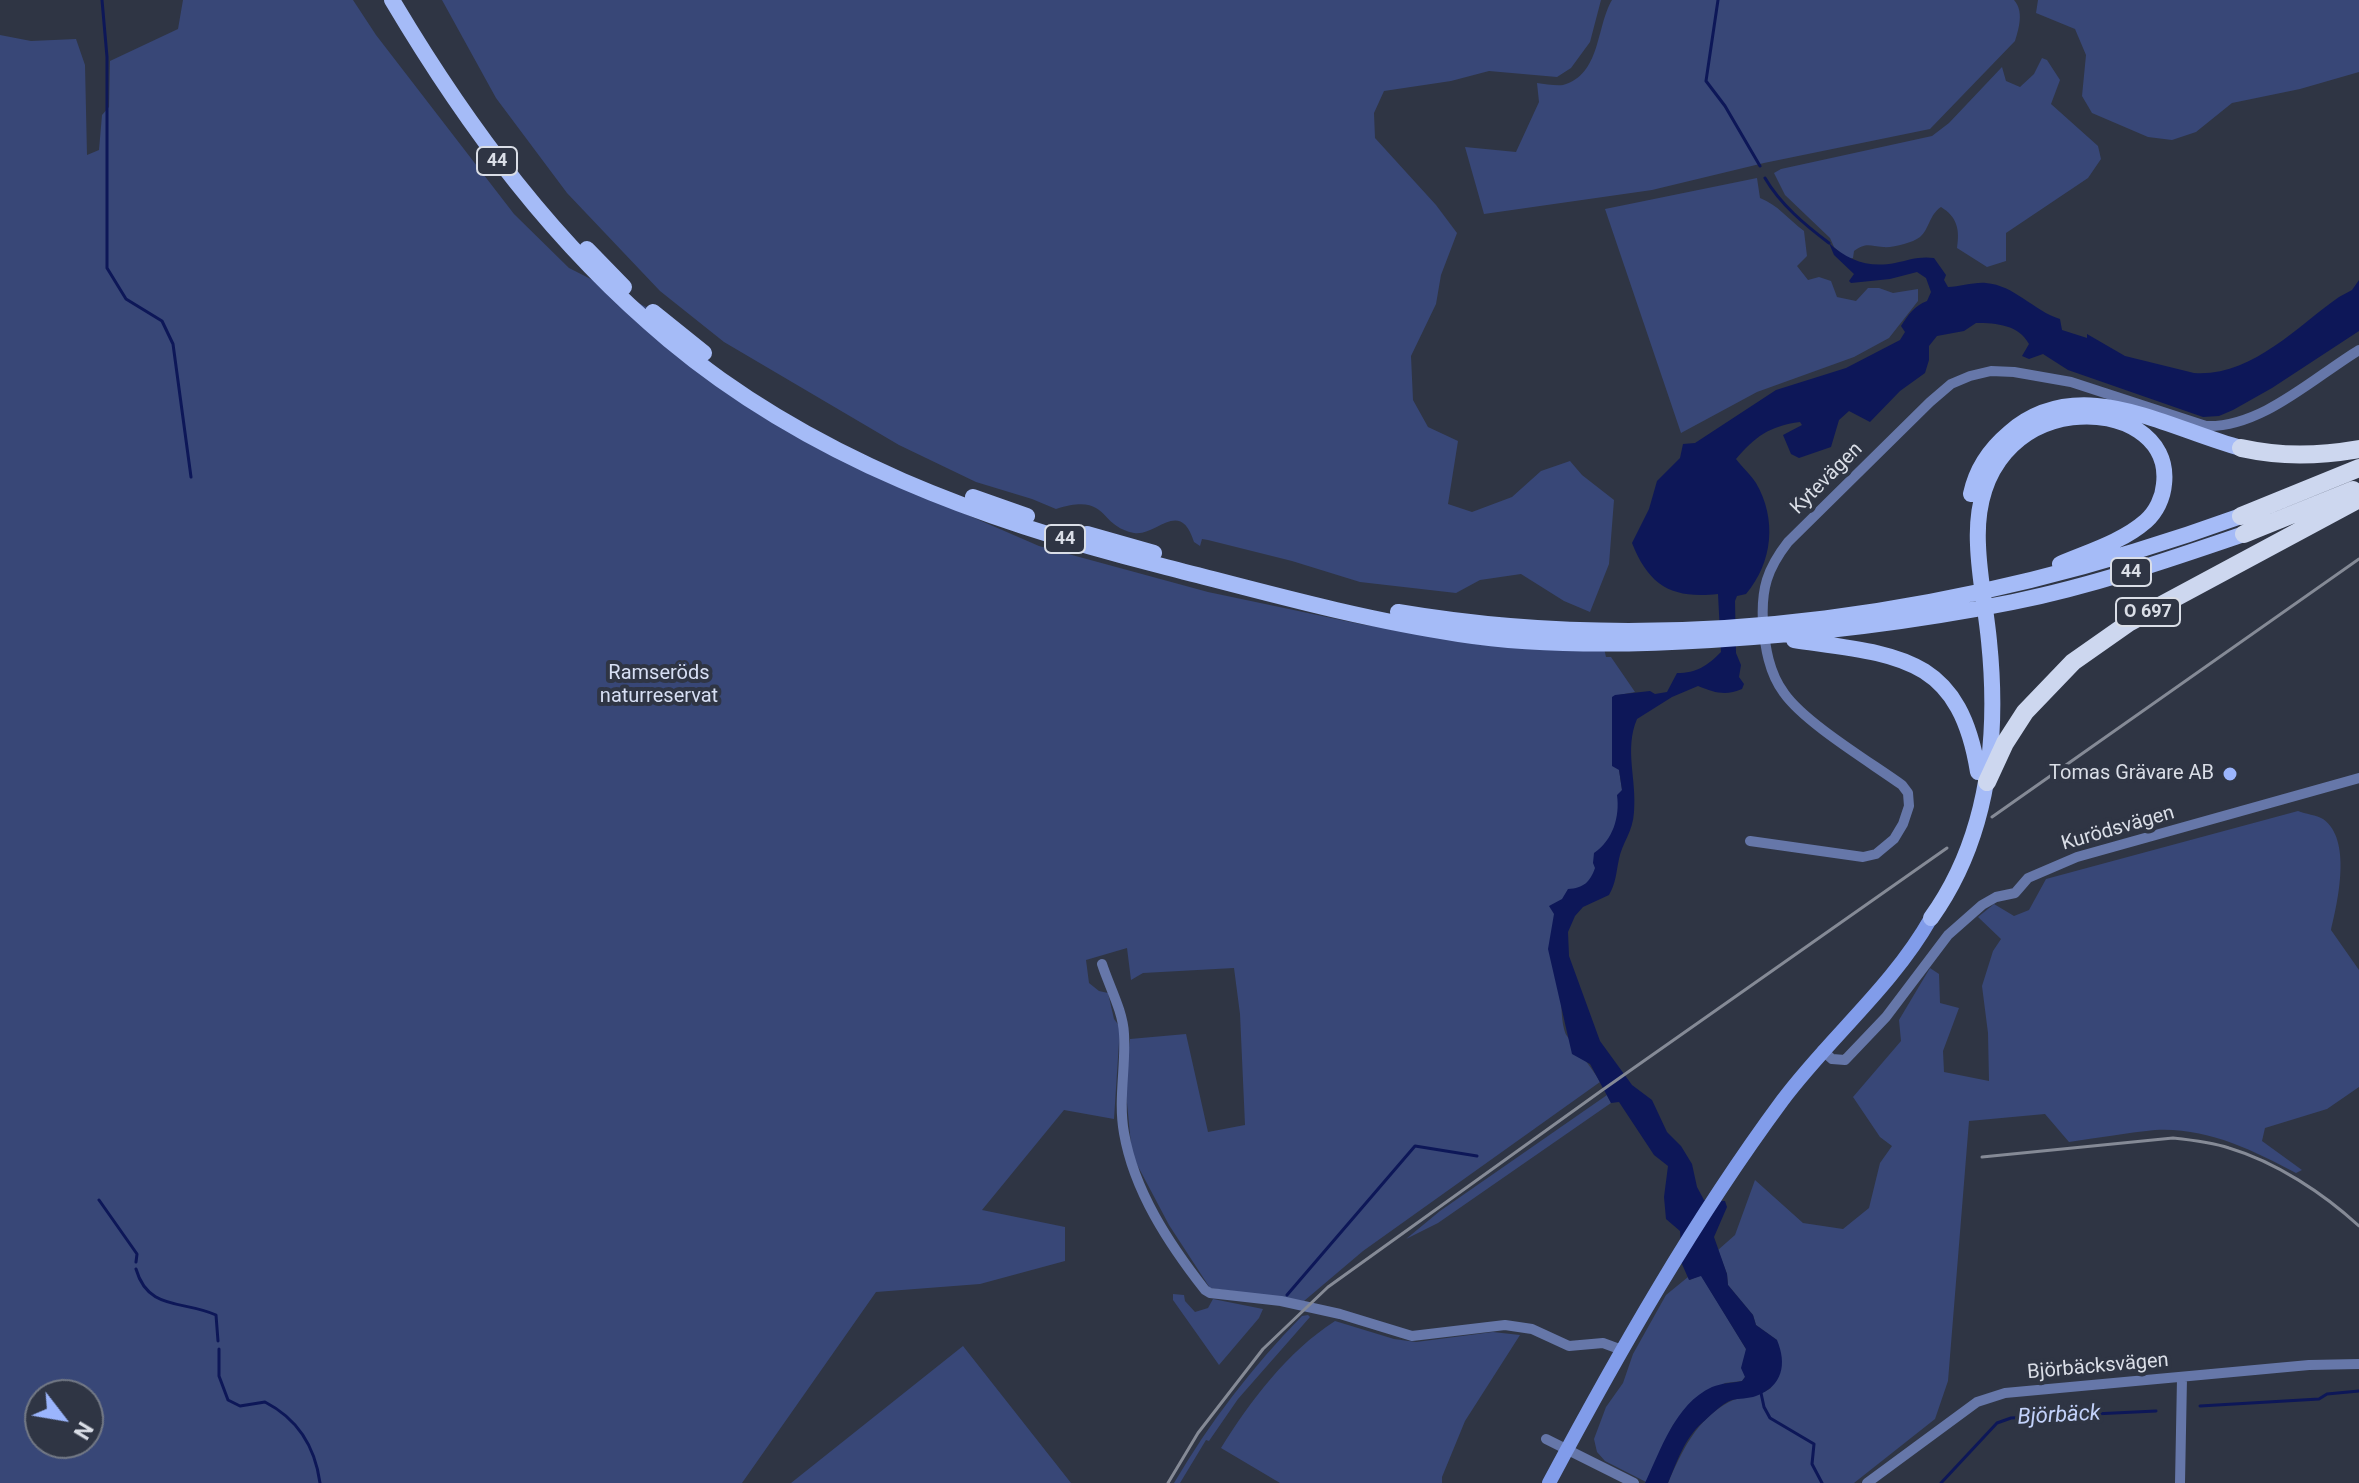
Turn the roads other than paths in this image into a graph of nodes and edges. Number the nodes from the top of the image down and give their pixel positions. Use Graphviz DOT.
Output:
graph roads {
  1 [pos="384,0"];
  2 [pos="392,0"];
  3 [pos="405,0"];
  4 [pos="424,54"];
  5 [pos="2359,350"];
  6 [pos="2241,448"];
  7 [pos="2359,449"];
  8 [pos="2359,468"];
  9 [pos="2359,487"];
  10 [pos="2359,499"];
  11 [pos="2243,525"];
  12 [pos="1975,568"];
  13 [pos="2013,584"];
  14 [pos="1772,631"];
  15 [pos="1666,637"];
  16 [pos="1983,777"];
  17 [pos="2359,778"];
  18 [pos="1750,841"];
  19 [pos="1931,918"];
  20 [pos="1102,964"];
  21 [pos="1822,1050"];
  22 [pos="1622,1350"];
  23 [pos="2359,1364"];
  24 [pos="2182,1378"];
  25 [pos="1546,1439"];
  26 [pos="1567,1450"];
  27 [pos="1549,1483"];
  28 [pos="1634,1483"];
  29 [pos="1867,1483"];
  30 [pos="2180,1483"];
  1 -- 4 [label="main road, 44"];
  2 -- 4 [label="main road, 44"];
  3 -- 15 [label="main road, 44"];
  4 -- 15 [label="main road, 44"];
  5 -- 18 [label="street, Kytevägen"];
  6 -- 7 [label="highway"];
  6 -- 12 [label="main road"];
  8 -- 11 [label="highway, 44"];
  9 -- 11 [label="highway, 44"];
  10 -- 16 [label="highway, O 697"];
  11 -- 13 [label="main road, 44"];
  11 -- 14 [label="main road, 44"];
  12 -- 13 [label="main road"];
  12 -- 16 [label="main road"];
  13 -- 14 [label="main road, 44"];
  14 -- 15 [label="main road, 44"];
  14 -- 16 [label="main road"];
  16 -- 19 [label="main road, O 697"];
  17 -- 21 [label="street, Kurödsvägen"];
  19 -- 21 [label="street, O 697"];
  20 -- 22 [label="street"];
  21 -- 22 [label="street, O 697"];
  22 -- 26 [label="street, O 697"];
  23 -- 24 [label="street, Björbäcksvägen"];
  24 -- 29 [label="street, Björbäcksvägen"];
  24 -- 30 [label="street"];
  25 -- 26 [label="street"];
  26 -- 27 [label="street, O 697"];
  26 -- 28 [label="street"];
}
